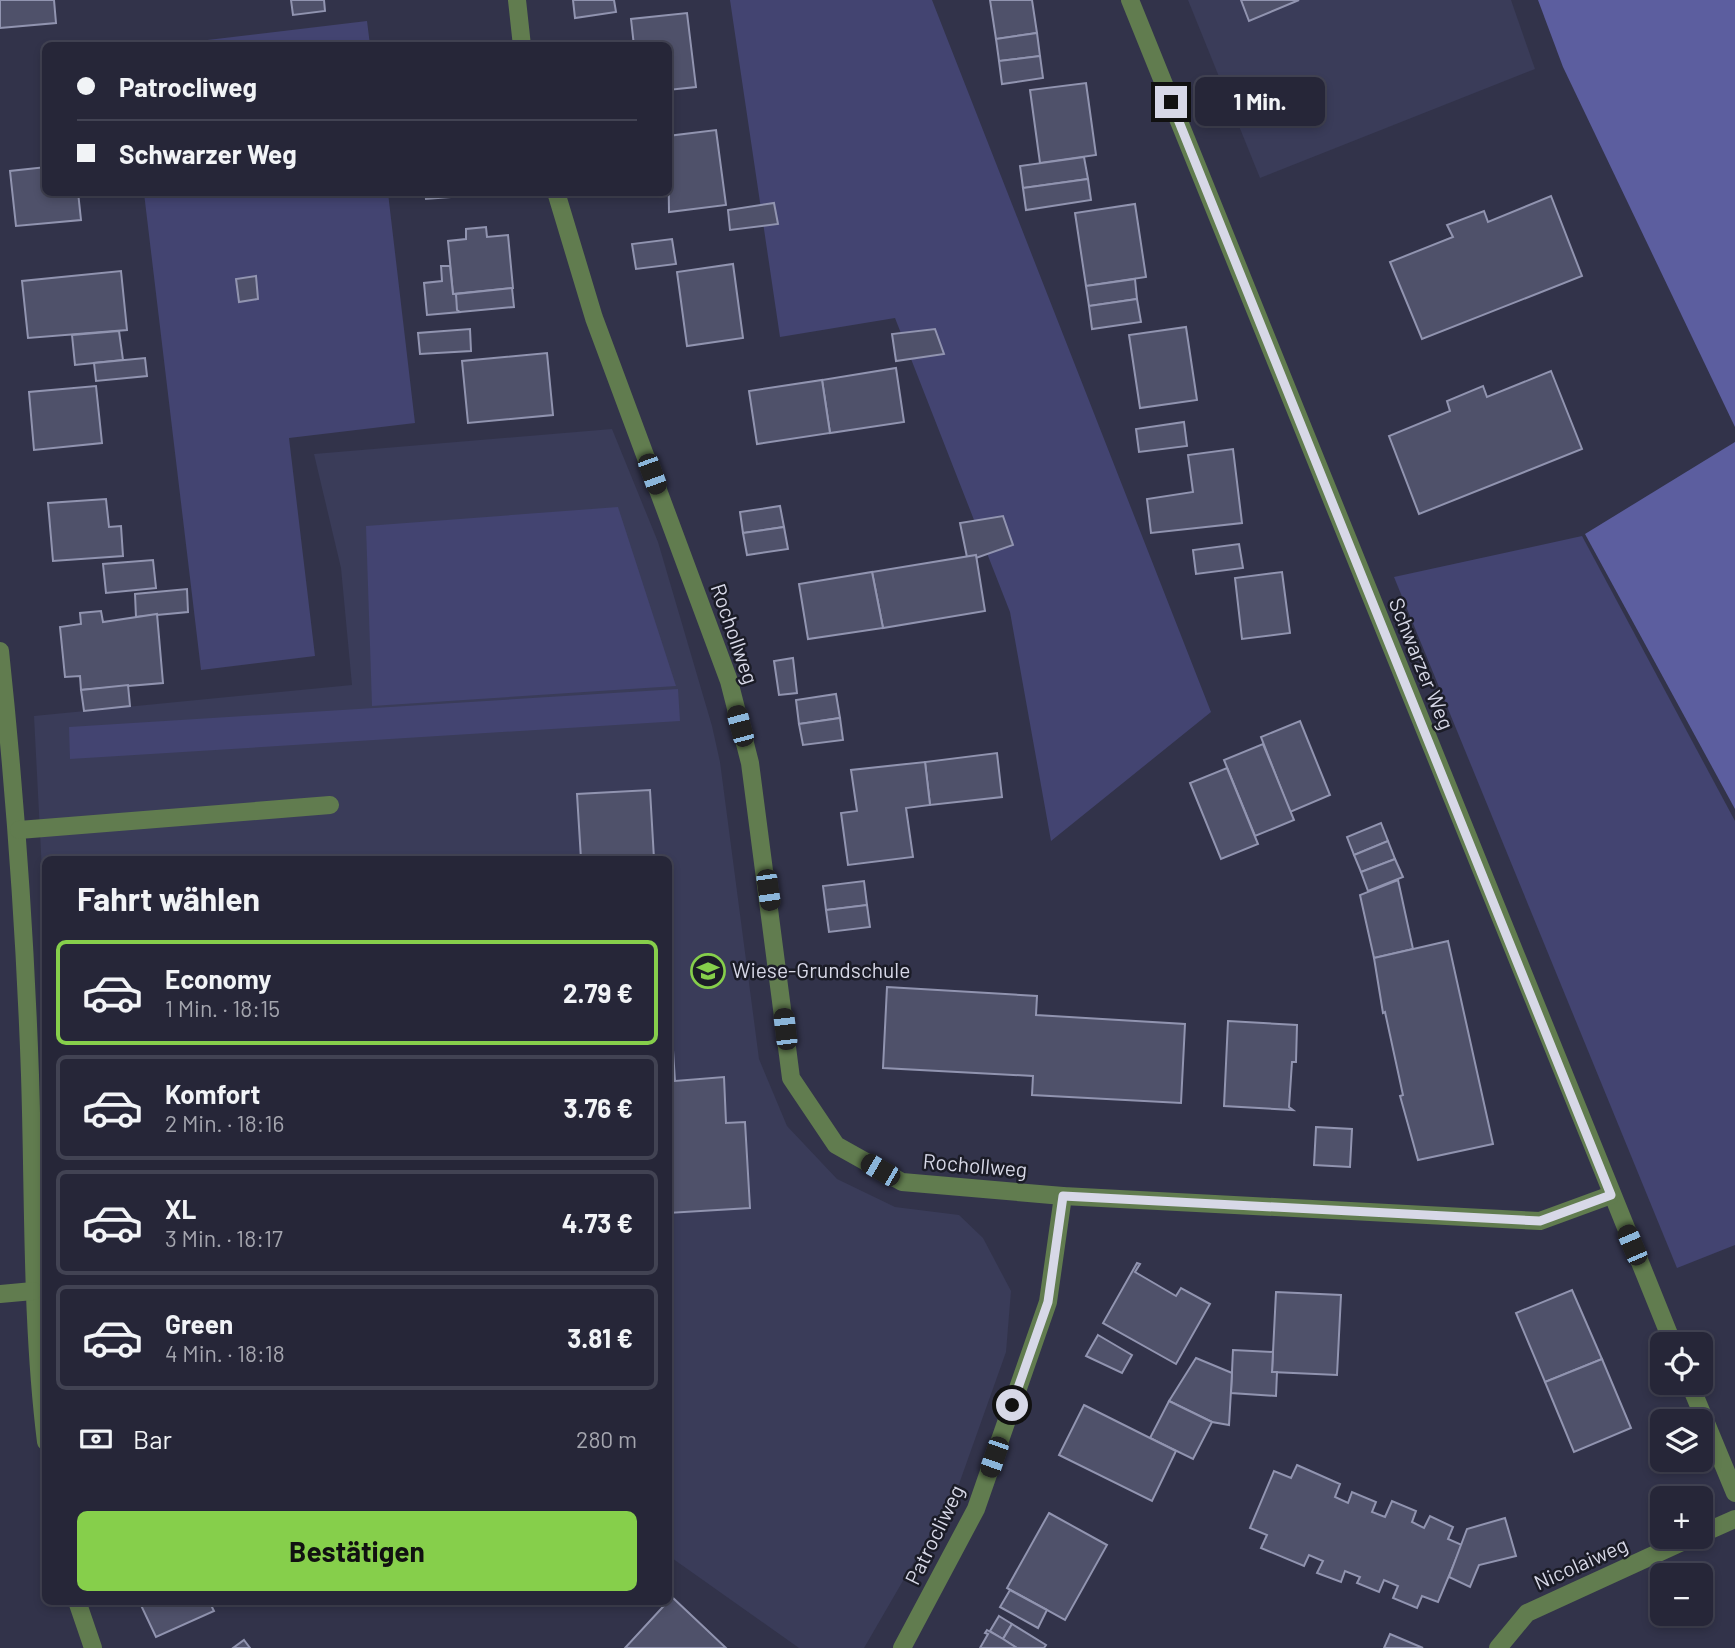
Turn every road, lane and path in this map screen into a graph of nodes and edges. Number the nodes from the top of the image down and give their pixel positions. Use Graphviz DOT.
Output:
graph roads {
  1 [pos="516,0"];
  2 [pos="1130,0"];
  3 [pos="522,42"];
  4 [pos="557,196"];
  5 [pos="0,651"];
  6 [pos="330,805"];
  7 [pos="19,830"];
  8 [pos="1611,1195"];
  9 [pos="1063,1196"];
  10 [pos="33,1291"];
  11 [pos="0,1294"];
  12 [pos="1668,1332"];
  13 [pos="1694,1395"];
  14 [pos="42,1396"];
  15 [pos="1735,1493"];
  16 [pos="1735,1519"];
  17 [pos="1713,1529"];
  18 [pos="1667,1549"];
  19 [pos="78,1605"];
  20 [pos="93,1648"];
  21 [pos="902,1648"];
  22 [pos="1498,1648"];
  1 -- 3 [label="street"];
  2 -- 8 [label="street, Schwarzer Weg"];
  4 -- 9 [label="street, Rochollweg"];
  5 -- 7 [label="street"];
  6 -- 7 [label="street"];
  7 -- 10 [label="street"];
  8 -- 9 [label="street, Rochollweg"];
  8 -- 12 [label="street, Schwarzer Weg"];
  9 -- 21 [label="street, Patrocliweg"];
  10 -- 11 [label="street"];
  10 -- 14 [label="street"];
  13 -- 15 [label="street"];
  16 -- 17 [label="street"];
  18 -- 22 [label="street, Nicolaiweg"];
  19 -- 20 [label="street"];
}
